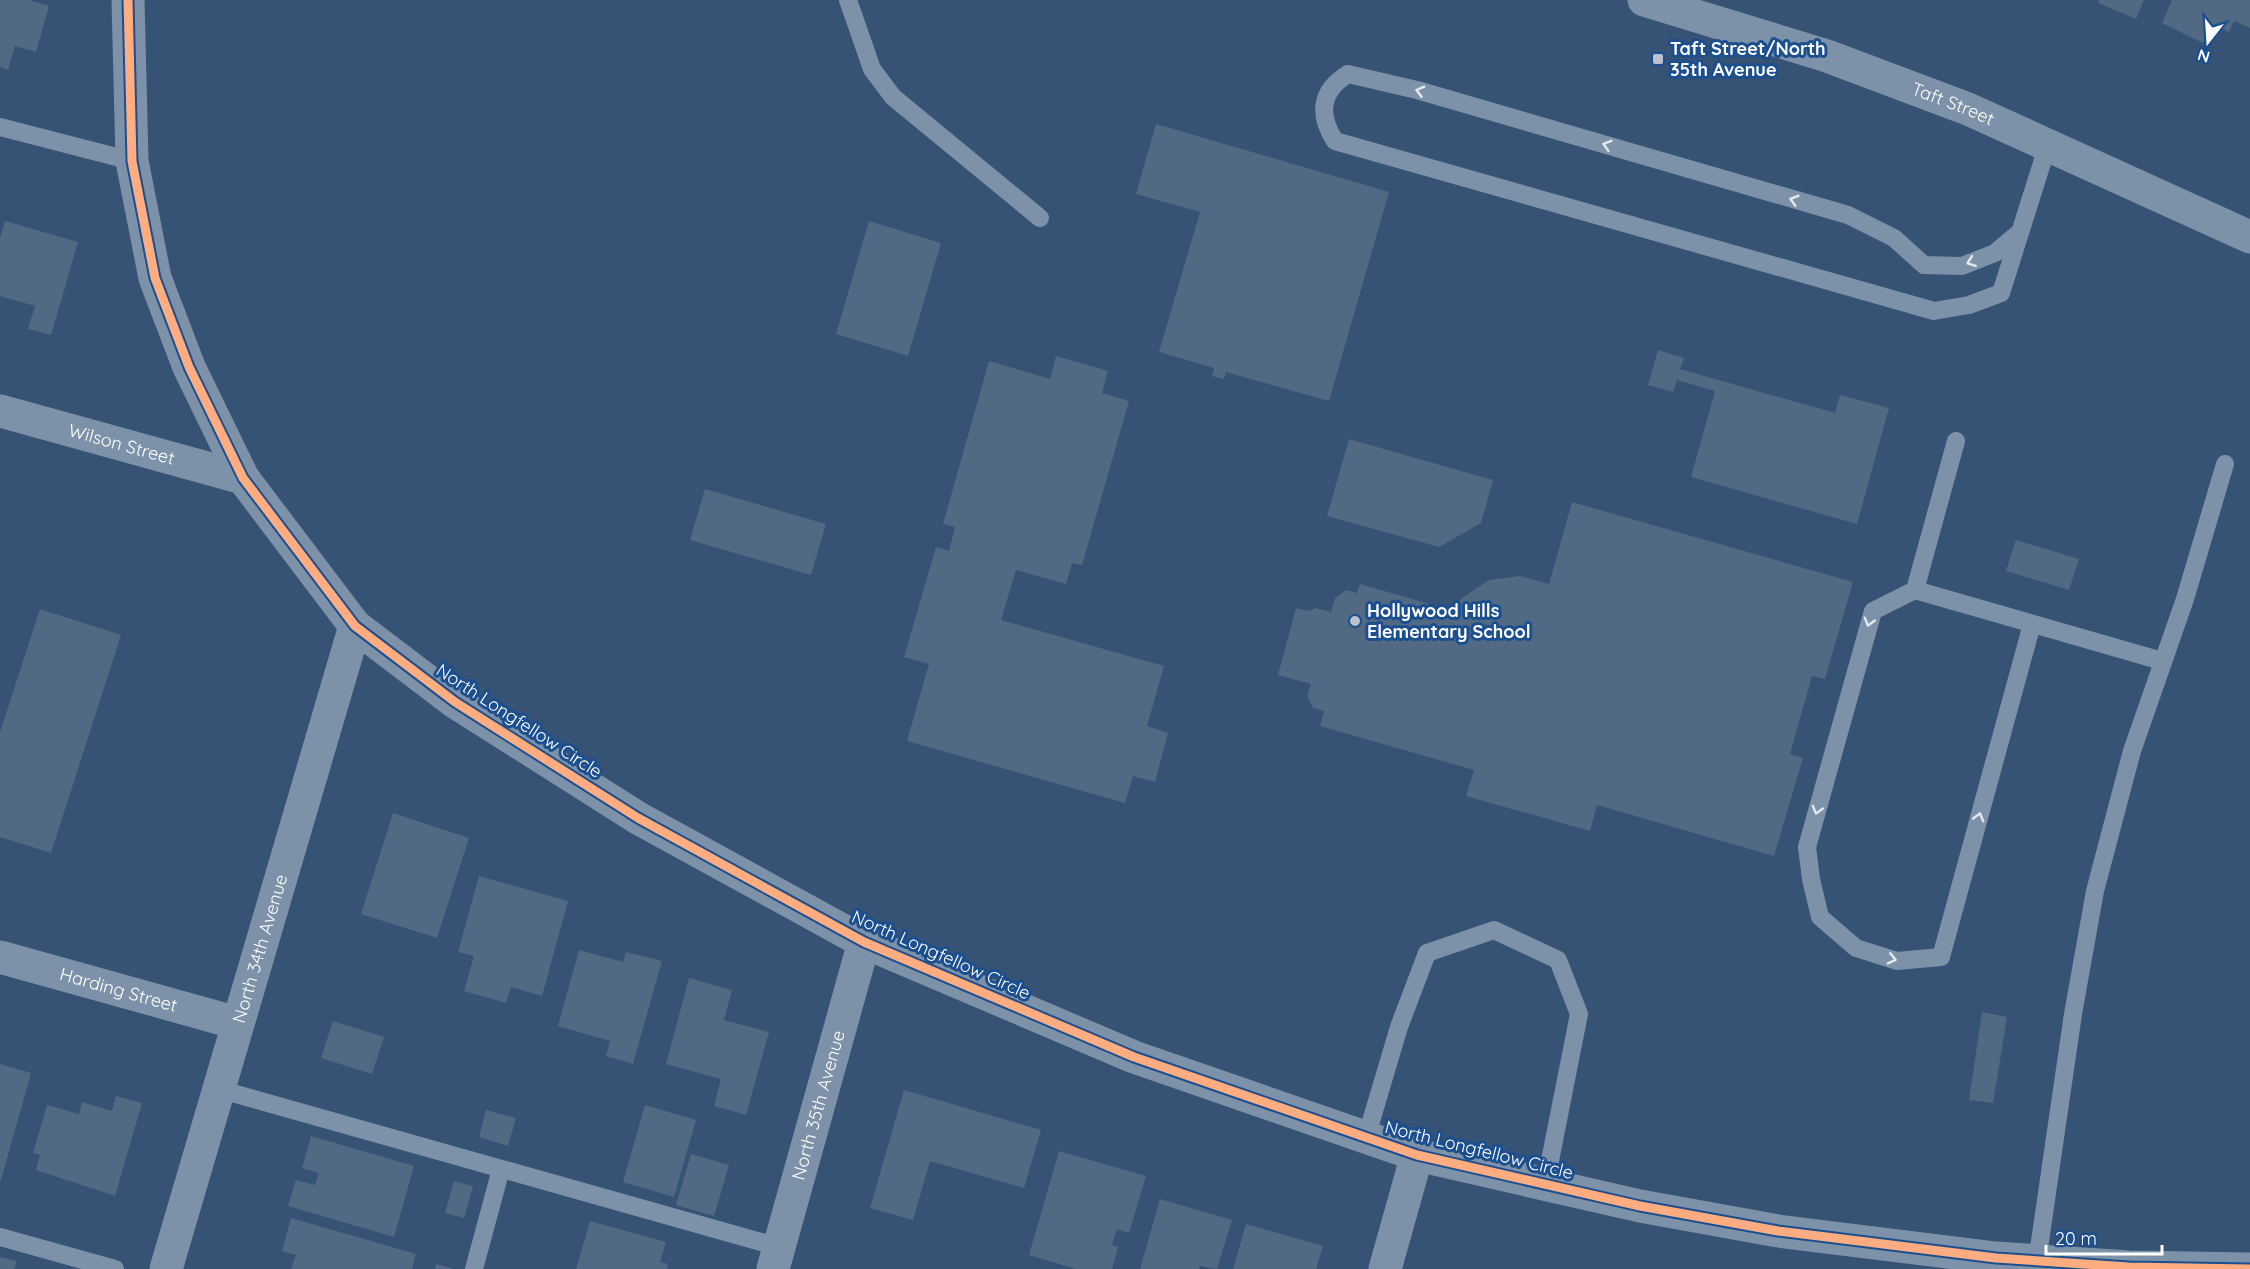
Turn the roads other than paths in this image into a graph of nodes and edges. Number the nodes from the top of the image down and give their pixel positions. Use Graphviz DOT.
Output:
graph roads {
  1 [pos="128,0"];
  2 [pos="848,0"];
  3 [pos="1644,0"];
  4 [pos="0,127"];
  5 [pos="2048,144"];
  6 [pos="132,161"];
  7 [pos="1040,218"];
  8 [pos="2020,232"];
  9 [pos="2250,237"];
  10 [pos="0,411"];
  11 [pos="1956,441"];
  12 [pos="2225,464"];
  13 [pos="243,478"];
  14 [pos="1915,590"];
  15 [pos="2032,624"];
  16 [pos="355,626"];
  17 [pos="2162,661"];
  18 [pos="864,942"];
  19 [pos="0,957"];
  20 [pos="237,1023"];
  21 [pos="218,1089"];
  22 [pos="1366,1137"];
  23 [pos="1417,1155"];
  24 [pos="501,1169"];
  25 [pos="1545,1186"];
  26 [pos="0,1237"];
  27 [pos="776,1258"];
  28 [pos="2037,1262"];
  29 [pos="1994,1264"];
  30 [pos="115,1269"];
  31 [pos="166,1269"];
  32 [pos="474,1269"];
  33 [pos="1384,1269"];
  34 [pos="2250,1269"];
  1 -- 6 [label="street, North Longfellow Circle"];
  2 -- 7 [label="lane"];
  3 -- 5 [label="street, Taft Street"];
  4 -- 6 [label="lane"];
  5 -- 8 [label="lane"];
  5 -- 9 [label="street, Taft Street"];
  6 -- 13 [label="street, North Longfellow Circle"];
  8 -- 8 [label="lane, one-way"];
  10 -- 13 [label="street, Wilson Street"];
  11 -- 14 [label="lane"];
  12 -- 17 [label="lane"];
  13 -- 16 [label="street, North Longfellow Circle"];
  14 -- 15 [label="lane"];
  14 -- 15 [label="lane, one-way"];
  15 -- 17 [label="lane"];
  16 -- 18 [label="street, North Longfellow Circle"];
  16 -- 20 [label="street, North 34th Avenue"];
  17 -- 28 [label="lane"];
  18 -- 22 [label="street, North Longfellow Circle"];
  18 -- 27 [label="street, North 35th Avenue"];
  19 -- 20 [label="street, Harding Street"];
  20 -- 21 [label="street, North 34th Avenue"];
  21 -- 24 [label="lane"];
  21 -- 31 [label="street, North 34th Avenue"];
  22 -- 23 [label="street, North Longfellow Circle"];
  22 -- 25 [label="lane"];
  23 -- 25 [label="street, North Longfellow Circle"];
  23 -- 33 [label="street"];
  24 -- 27 [label="lane"];
  24 -- 32 [label="lane"];
  25 -- 29 [label="street, North Longfellow Circle"];
  26 -- 30 [label="lane"];
  28 -- 29 [label="street, North Longfellow Circle"];
  28 -- 34 [label="street, North Longfellow Circle"];
}
